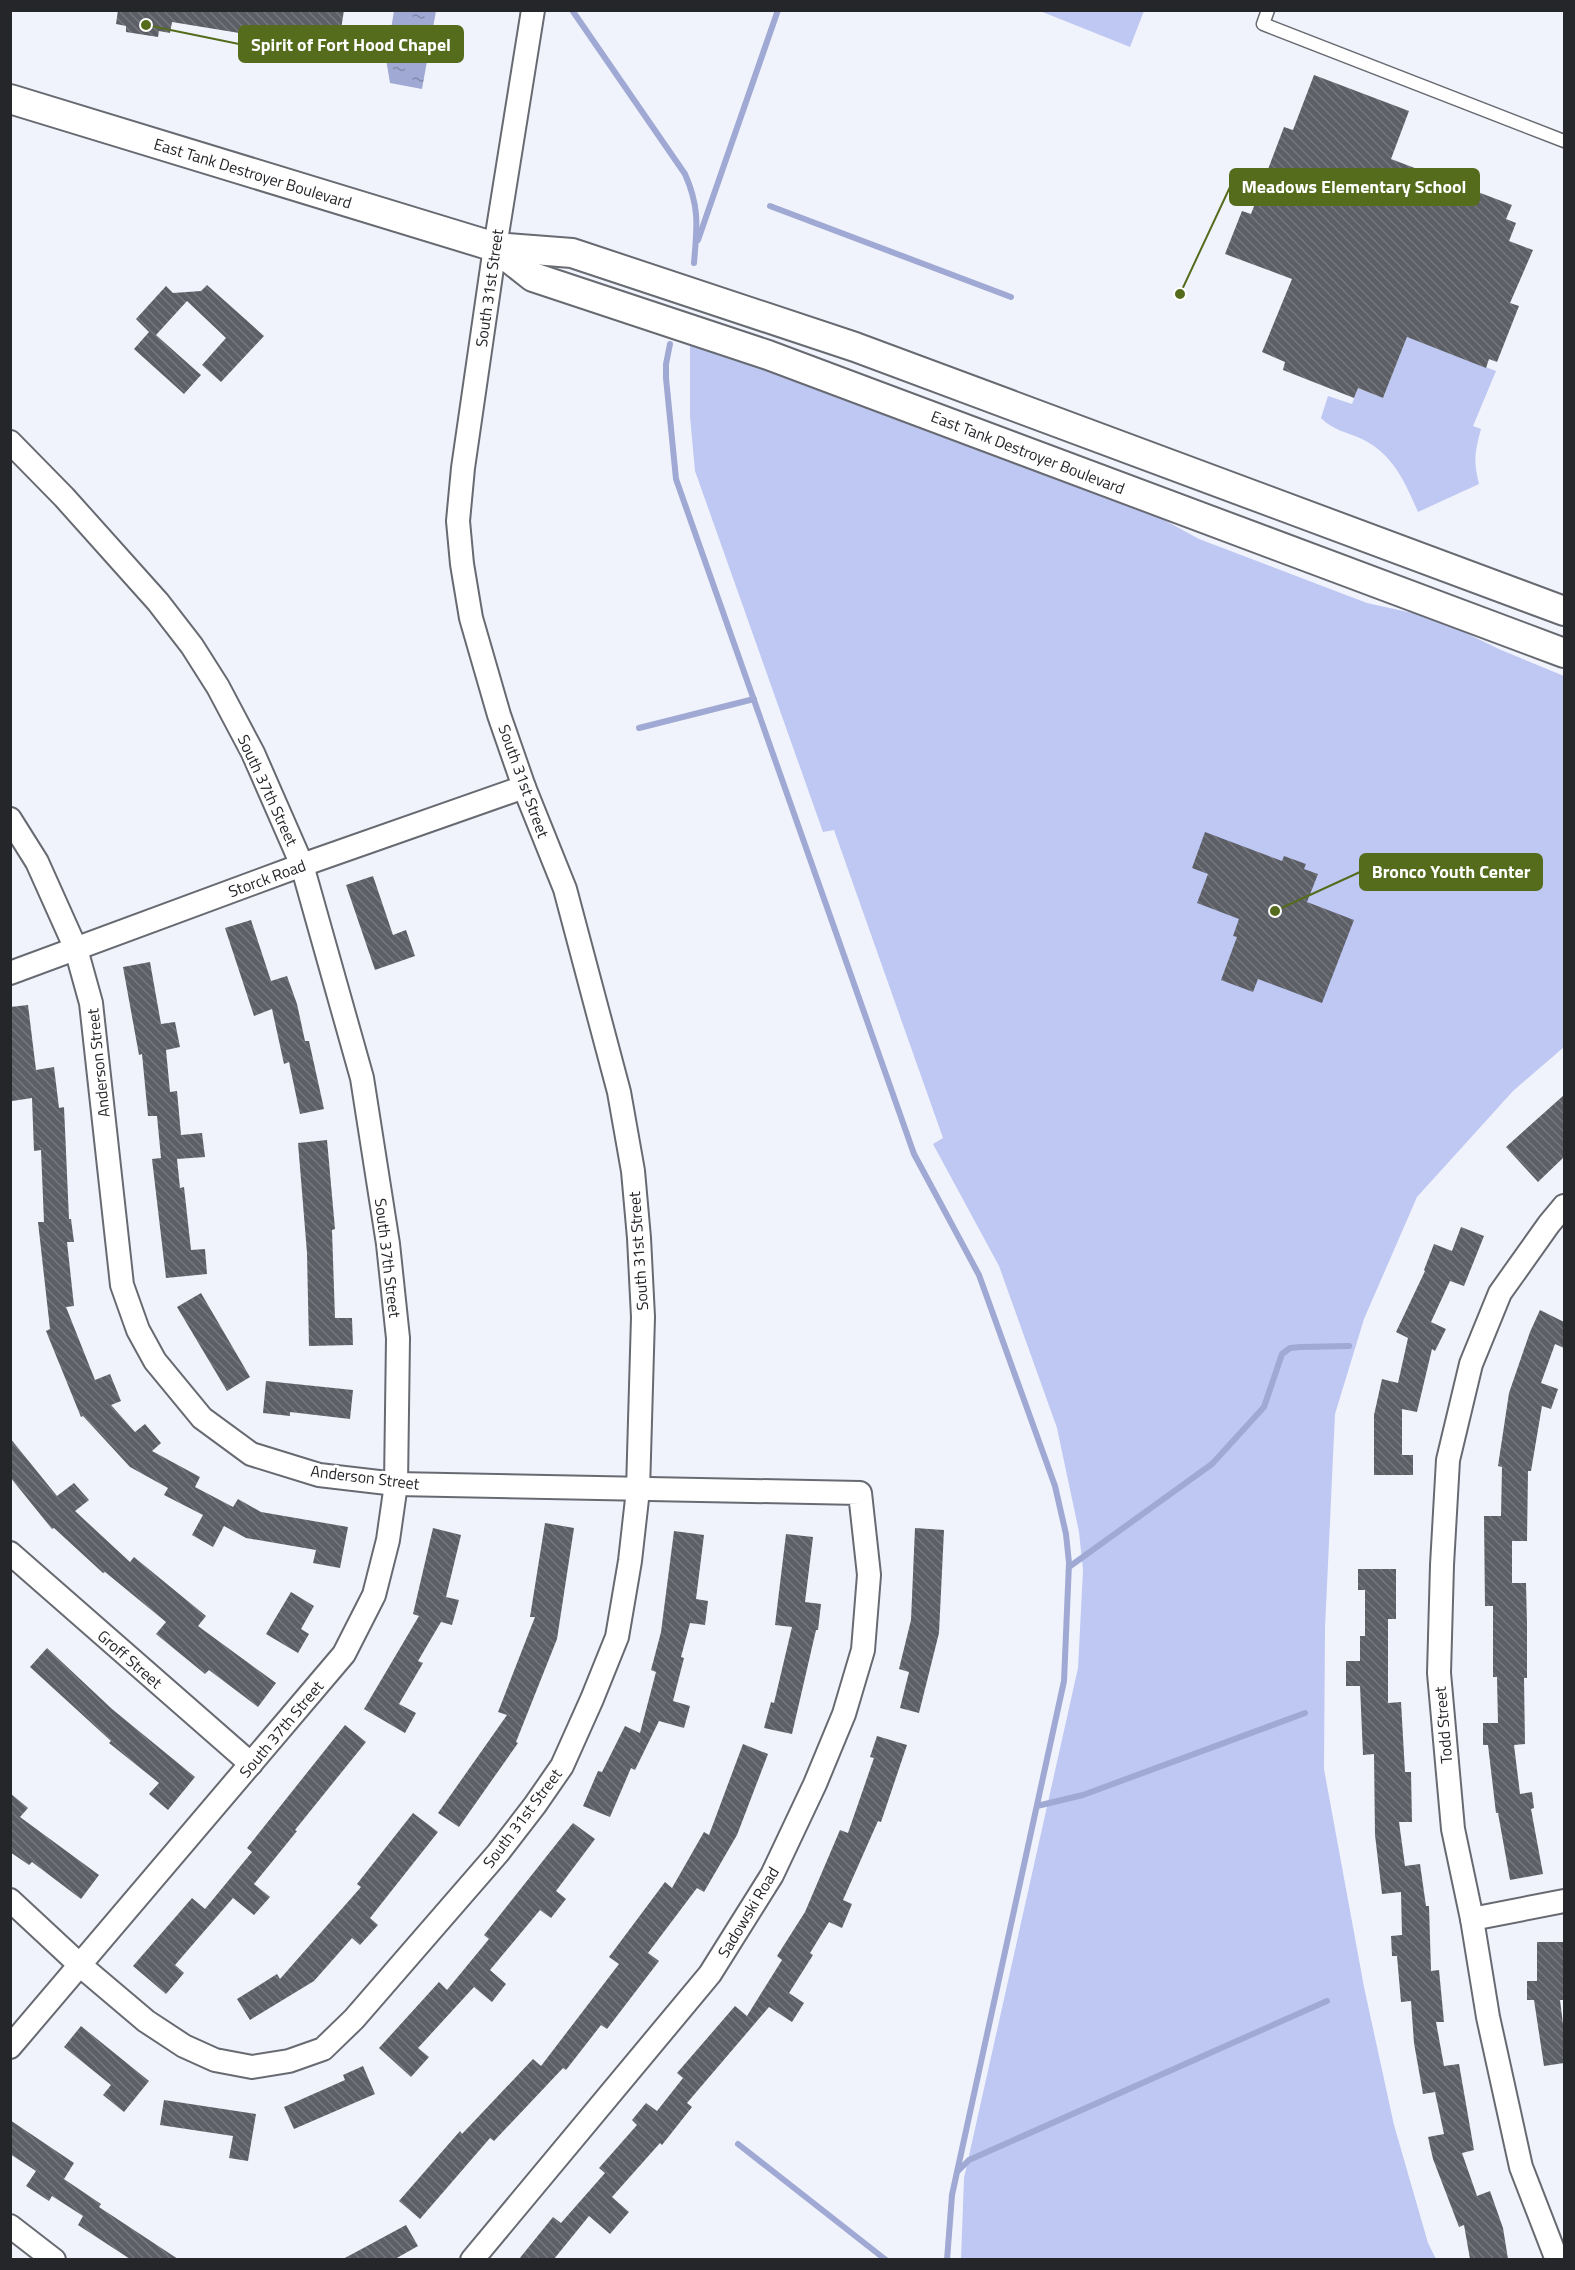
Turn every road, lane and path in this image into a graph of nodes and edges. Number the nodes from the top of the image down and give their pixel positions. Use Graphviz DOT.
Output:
graph roads {
  1 [pos="533,10"];
  2 [pos="1268,10"];
  3 [pos="10,99"];
  4 [pos="1564,141"];
  5 [pos="495,247"];
  6 [pos="10,442"];
  7 [pos="1564,611"];
  8 [pos="1564,653"];
  9 [pos="524,787"];
  10 [pos="10,819"];
  11 [pos="302,865"];
  12 [pos="76,949"];
  13 [pos="10,973"];
  14 [pos="1564,1206"];
  15 [pos="396,1484"];
  16 [pos="639,1490"];
  17 [pos="860,1493"];
  18 [pos="10,1553"];
  19 [pos="251,1764"];
  20 [pos="10,1900"];
  21 [pos="1564,1901"];
  22 [pos="1472,1920"];
  23 [pos="81,1966"];
  24 [pos="10,2047"];
  25 [pos="10,2226"];
  26 [pos="54,2259"];
  27 [pos="472,2259"];
  28 [pos="1557,2259"];
  1 -- 5 [label="street, South 31st Street"];
  2 -- 4 [label="lane"];
  3 -- 5 [label="street, East Tank Destroyer Boulevard"];
  5 -- 7 [label="street, East Tank Destroyer Boulevard"];
  5 -- 8 [label="street, East Tank Destroyer Boulevard"];
  5 -- 9 [label="street, South 31st Street"];
  6 -- 11 [label="street, South 37th Street"];
  9 -- 11 [label="street, Storck Road"];
  9 -- 16 [label="street, South 31st Street"];
  10 -- 12 [label="street, Anderson Street"];
  11 -- 12 [label="street, Storck Road"];
  11 -- 15 [label="street, South 37th Street"];
  12 -- 13 [label="street, Storck Road"];
  12 -- 15 [label="street, Anderson Street"];
  14 -- 22 [label="street, Todd Street"];
  15 -- 16 [label="street, Anderson Street"];
  15 -- 19 [label="street, South 37th Street"];
  16 -- 17 [label="street, Anderson Street"];
  16 -- 23 [label="street, South 31st Street"];
  17 -- 27 [label="street, Sadowski Road"];
  18 -- 19 [label="street, Groff Street"];
  19 -- 23 [label="street, South 37th Street"];
  20 -- 23 [label="street, South 31st Street"];
  21 -- 22 [label="street"];
  22 -- 28 [label="street, Todd Street"];
  23 -- 24 [label="street, South 37th Street"];
  25 -- 26 [label="street"];
}
